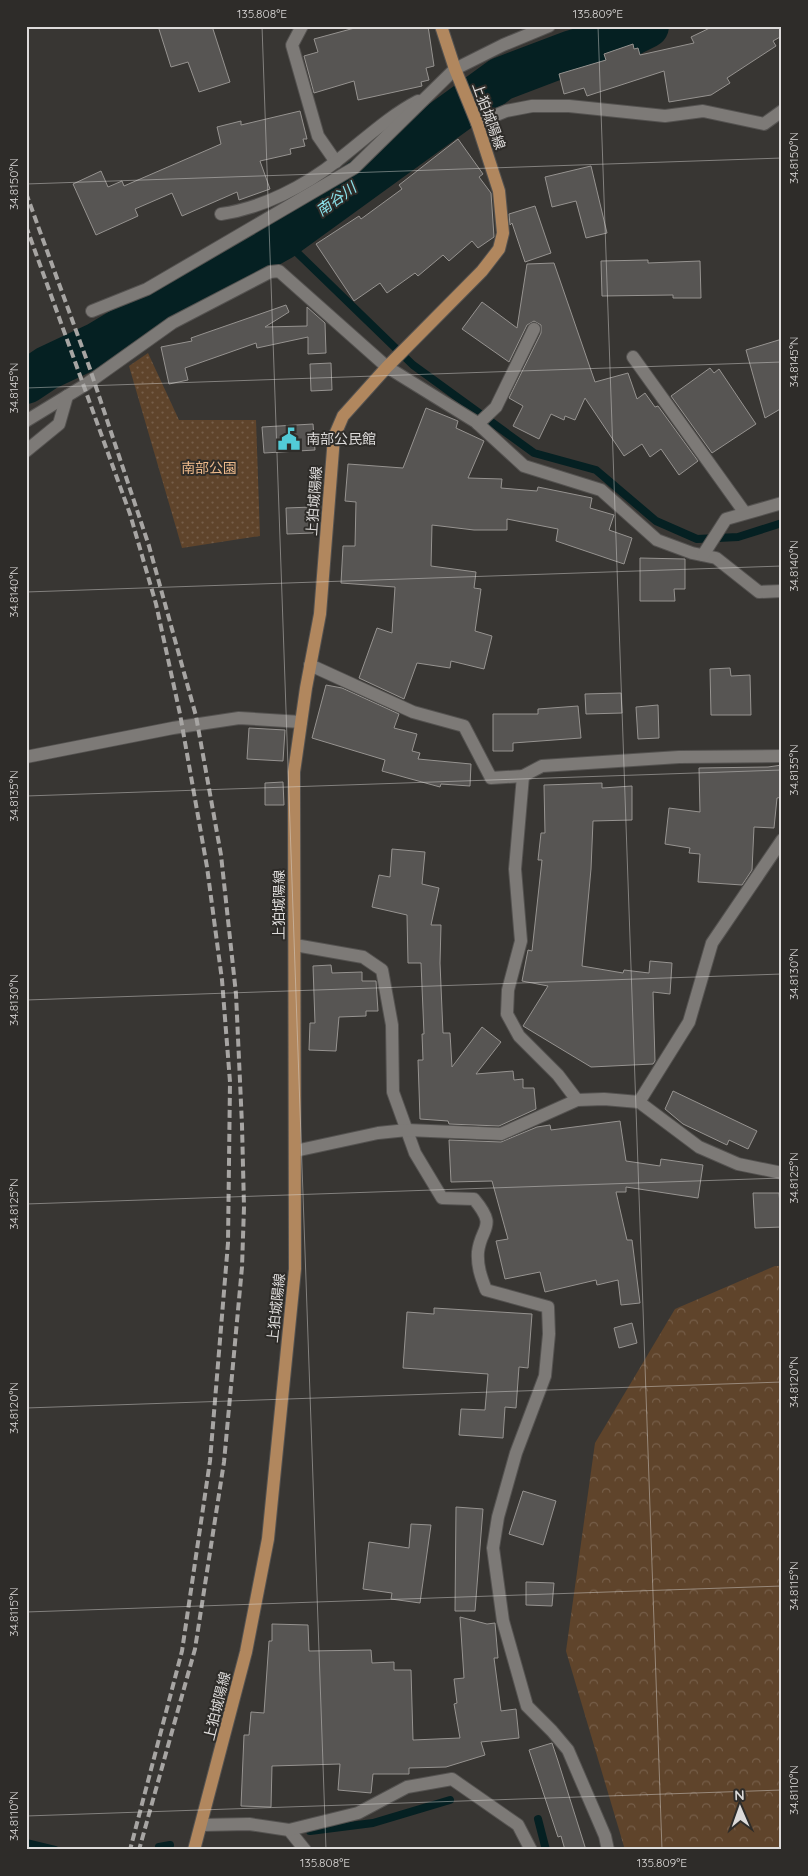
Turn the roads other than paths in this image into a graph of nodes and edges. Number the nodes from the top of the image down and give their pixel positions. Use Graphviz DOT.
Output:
graph roads {
  1 [pos="302,26"];
  2 [pos="442,26"];
  3 [pos="549,26"];
  4 [pos="456,72"];
  5 [pos="429,95"];
  6 [pos="782,111"];
  7 [pos="476,119"];
  8 [pos="336,162"];
  9 [pos="221,214"];
  10 [pos="92,311"];
  11 [pos="534,329"];
  12 [pos="633,357"];
  13 [pos="387,367"];
  14 [pos="67,396"];
  15 [pos="26,421"];
  16 [pos="478,424"];
  17 [pos="26,451"];
  18 [pos="782,503"];
  19 [pos="746,513"];
  20 [pos="702,555"];
  21 [pos="782,592"];
  22 [pos="310,665"];
  23 [pos="301,722"];
  24 [pos="782,756"];
  25 [pos="26,757"];
  26 [pos="523,776"];
  27 [pos="782,840"];
  28 [pos="295,945"];
  29 [pos="577,1100"];
  30 [pos="638,1102"];
  31 [pos="407,1130"];
  32 [pos="295,1151"];
  33 [pos="782,1173"];
  34 [pos="202,1825"];
  35 [pos="289,1830"];
  36 [pos="194,1850"];
  37 [pos="304,1850"];
  38 [pos="531,1850"];
  39 [pos="608,1850"];
  1 -- 8 [label="street"];
  2 -- 4 [label="main road, 上狛城陽線"];
  3 -- 4 [label="street"];
  4 -- 5 [label="street"];
  4 -- 7 [label="main road, 上狛城陽線"];
  5 -- 8 [label="street"];
  5 -- 10 [label="street"];
  6 -- 7 [label="street"];
  7 -- 13 [label="main road, 上狛城陽線"];
  8 -- 9 [label="street"];
  11 -- 16 [label="street"];
  12 -- 19 [label="street"];
  13 -- 14 [label="street"];
  13 -- 16 [label="street"];
  13 -- 22 [label="main road, 上狛城陽線"];
  14 -- 15 [label="street"];
  14 -- 17 [label="street"];
  16 -- 20 [label="street"];
  18 -- 19 [label="street"];
  19 -- 20 [label="street"];
  20 -- 21 [label="street"];
  22 -- 23 [label="main road, 上狛城陽線"];
  22 -- 26 [label="street"];
  23 -- 25 [label="street"];
  23 -- 28 [label="main road, 上狛城陽線"];
  24 -- 26 [label="street"];
  26 -- 29 [label="street"];
  27 -- 30 [label="street"];
  28 -- 31 [label="street"];
  28 -- 32 [label="main road, 上狛城陽線"];
  29 -- 30 [label="street"];
  29 -- 31 [label="street"];
  30 -- 33 [label="street"];
  31 -- 32 [label="street"];
  31 -- 39 [label="street"];
  32 -- 34 [label="main road, 上狛城陽線"];
  34 -- 35 [label="street"];
  34 -- 36 [label="main road, 上狛城陽線"];
  35 -- 37 [label="street"];
  35 -- 38 [label="street"];
}
